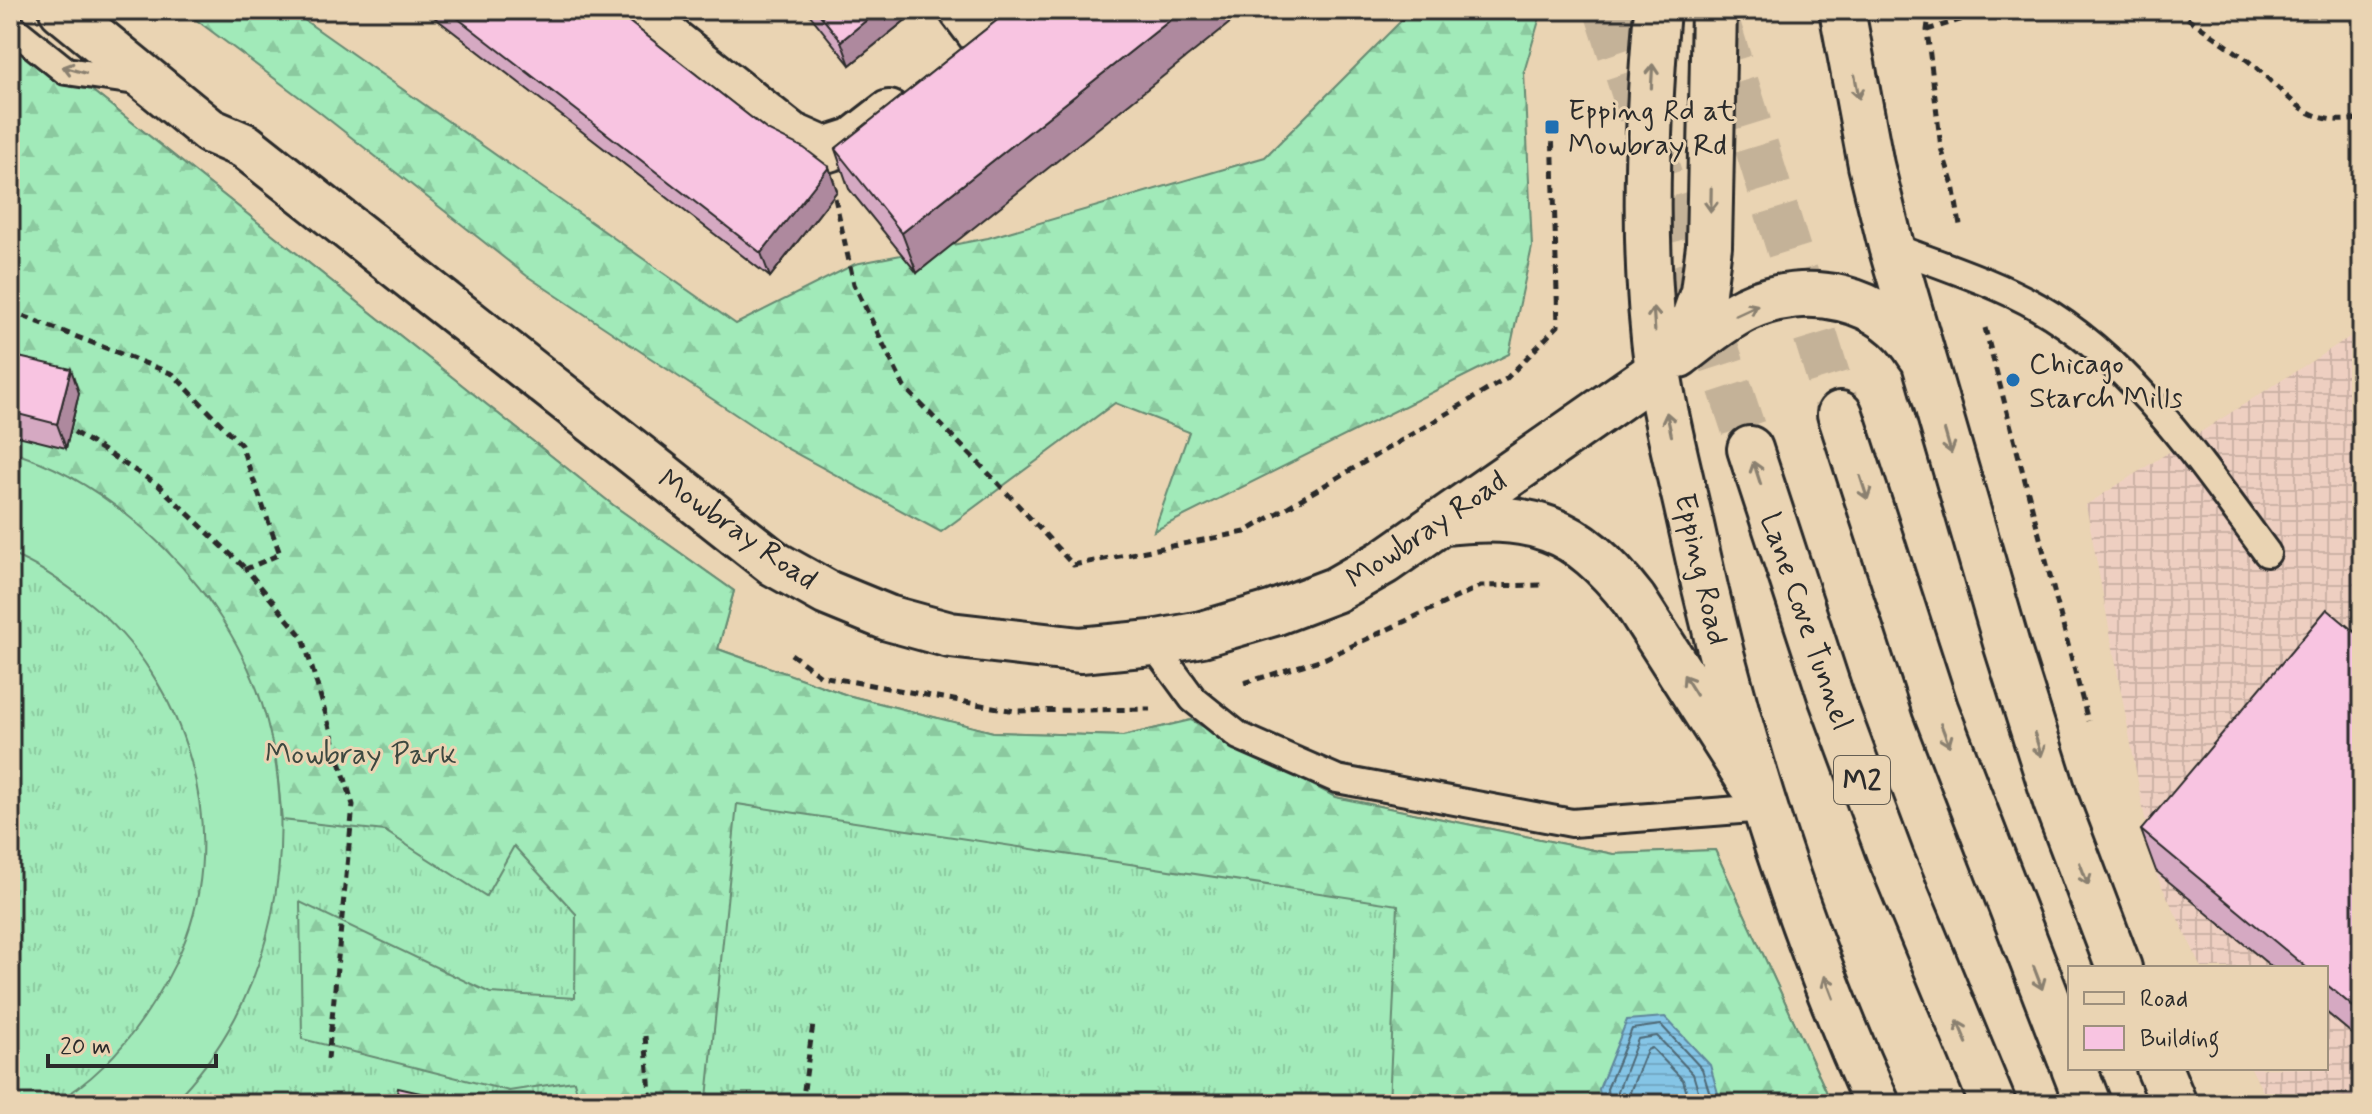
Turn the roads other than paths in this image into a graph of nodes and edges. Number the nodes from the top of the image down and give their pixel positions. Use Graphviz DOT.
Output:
graph roads {
  1 [pos="62,10"];
  2 [pos="106,10"];
  3 [pos="633,10"];
  4 [pos="1657,10"];
  5 [pos="1714,10"];
  6 [pos="1842,10"];
  7 [pos="987,22"];
  8 [pos="10,26"];
  9 [pos="150,84"];
  10 [pos="245,146"];
  11 [pos="1891,246"];
  12 [pos="1670,362"];
  13 [pos="1927,367"];
  14 [pos="1840,414"];
  15 [pos="1750,449"];
  16 [pos="1437,523"];
  17 [pos="2267,553"];
  18 [pos="1152,643"];
  19 [pos="1763,803"];
  20 [pos="2118,966"];
  21 [pos="2068,1053"];
  22 [pos="2075,1070"];
  23 [pos="2160,1070"];
  24 [pos="1877,1104"];
  25 [pos="1993,1104"];
  26 [pos="2088,1104"];
  27 [pos="2174,1104"];
  1 -- 9 [label="main road, Mowbray Road"];
  2 -- 10 [label="main road, Mowbray Road"];
  3 -- 7 [label="main road"];
  12 -- 4 [label="main road, Epping Road, one-way"];
  5 -- 12 [label="main road, one-way"];
  6 -- 11 [label="main road, one-way"];
  9 -- 8 [label="lane, one-way"];
  9 -- 10 [label="main road, Mowbray Road"];
  10 -- 18 [label="main road, Mowbray Road"];
  11 -- 13 [label="main road"];
  11 -- 17 [label="lane"];
  12 -- 13 [label="main road, Mowbray Road, one-way"];
  12 -- 16 [label="main road, Mowbray Road"];
  19 -- 12 [label="main road, Epping Road, one-way"];
  13 -- 20 [label="main road, one-way"];
  14 -- 21 [label="main road, one-way"];
  25 -- 15 [label="main road, Lane Cove Tunnel / M2, one-way"];
  16 -- 18 [label="main road, Mowbray Road"];
  19 -- 16 [label="main road, one-way"];
  18 -- 19 [label="lane"];
  24 -- 19 [label="main road, Epping Road, one-way"];
  22 -- 26 [label="main road"];
  23 -- 27 [label="main road"];
}
